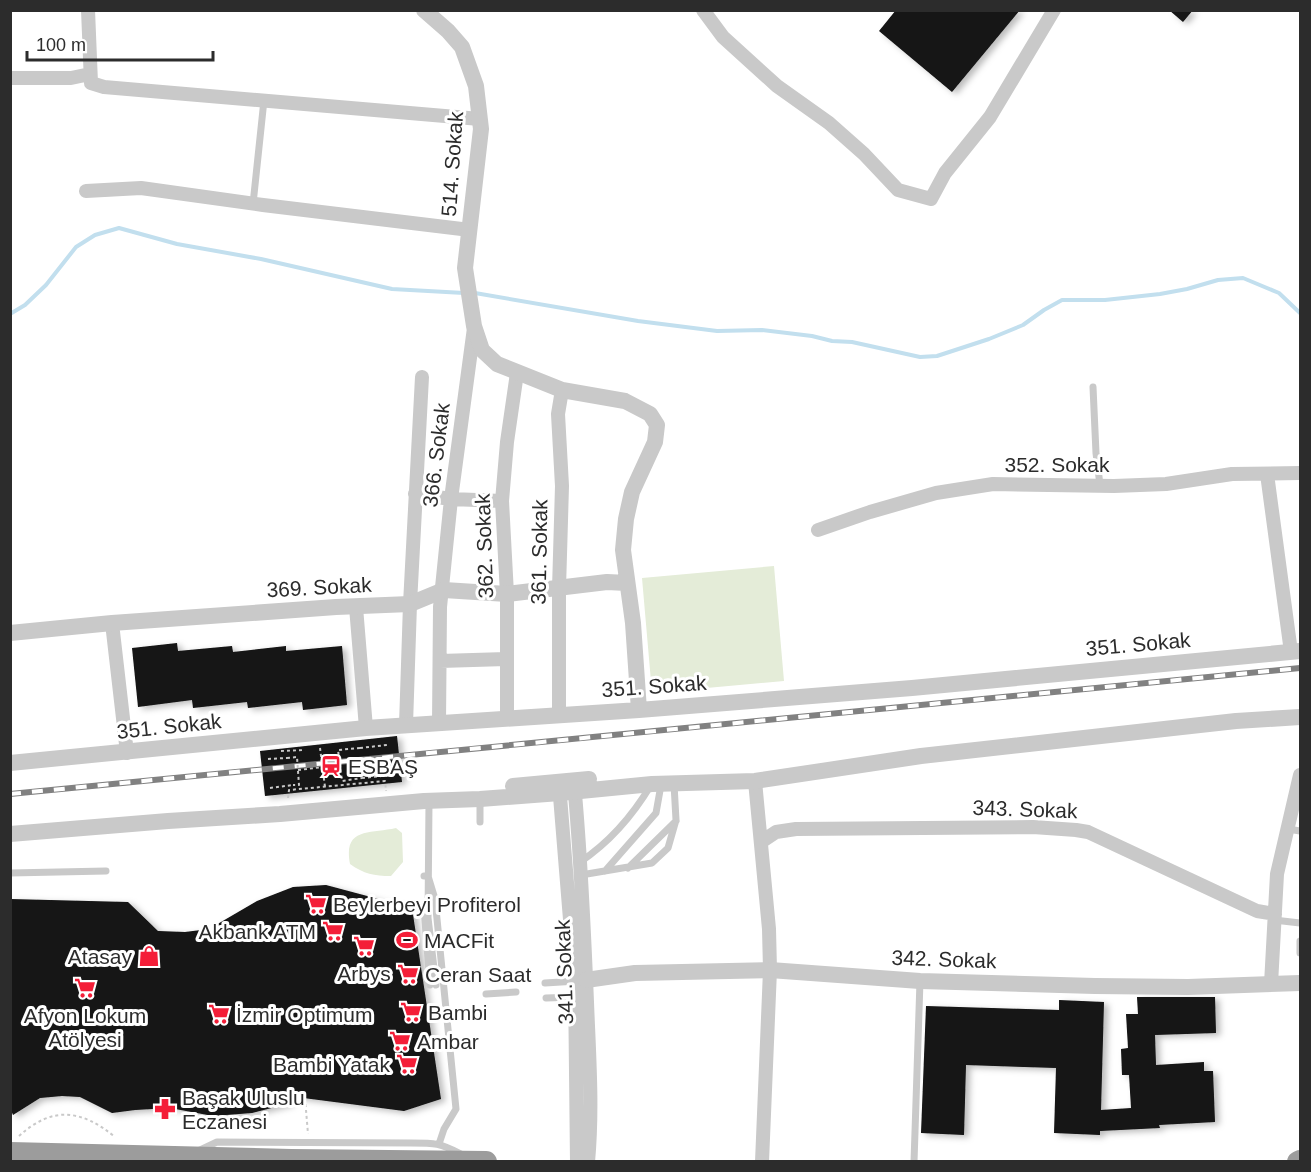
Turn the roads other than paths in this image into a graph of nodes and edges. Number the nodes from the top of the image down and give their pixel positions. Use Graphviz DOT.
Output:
graph roads {
  1 [pos="88,10"];
  2 [pos="424,10"];
  3 [pos="703,10"];
  4 [pos="1054,10"];
  5 [pos="90,74"];
  6 [pos="10,78"];
  7 [pos="264,100"];
  8 [pos="480,118"];
  9 [pos="86,191"];
  10 [pos="253,204"];
  11 [pos="470,230"];
  12 [pos="474,326"];
  13 [pos="517,373"];
  14 [pos="422,377"];
  15 [pos="1093,387"];
  16 [pos="562,390"];
  17 [pos="1300,473"];
  18 [pos="1267,474"];
  19 [pos="1100,485"];
  20 [pos="415,494"];
  21 [pos="451,499"];
  22 [pos="502,501"];
  23 [pos="818,530"];
  24 [pos="627,583"];
  25 [pos="559,589"];
  26 [pos="444,590"];
  27 [pos="507,594"];
  28 [pos="410,604"];
  29 [pos="356,607"];
  30 [pos="112,623"];
  31 [pos="10,633"];
  32 [pos="1296,652"];
  33 [pos="506,659"];
  34 [pos="440,661"];
  35 [pos="639,710"];
  36 [pos="560,715"];
  37 [pos="1300,717"];
  38 [pos="507,718"];
  39 [pos="439,723"];
  40 [pos="406,725"];
  41 [pos="366,728"];
  42 [pos="127,753"];
  43 [pos="10,763"];
  44 [pos="1300,775"];
  45 [pos="755,780"];
  46 [pos="662,784"];
  47 [pos="567,787"];
  48 [pos="480,799"];
  49 [pos="431,800"];
  50 [pos="676,820"];
  51 [pos="480,822"];
  52 [pos="1294,830"];
  53 [pos="10,834"];
  54 [pos="761,842"];
  55 [pos="581,868"];
  56 [pos="628,868"];
  57 [pos="106,871"];
  58 [pos="605,871"];
  59 [pos="10,873"];
  60 [pos="426,876"];
  61 [pos="1274,917"];
  62 [pos="1300,923"];
  63 [pos="1300,941"];
  64 [pos="1300,953"];
  65 [pos="770,970"];
  66 [pos="580,980"];
  67 [pos="920,981"];
  68 [pos="545,983"];
  69 [pos="1300,983"];
  70 [pos="1271,984"];
  71 [pos="433,985"];
  72 [pos="516,992"];
  73 [pos="486,994"];
  74 [pos="575,997"];
  75 [pos="546,998"];
  76 [pos="439,1144"];
  77 [pos="13,1145"];
  78 [pos="192,1157"];
  79 [pos="479,1161"];
  80 [pos="577,1161"];
  81 [pos="588,1161"];
  82 [pos="762,1161"];
  83 [pos="914,1161"];
  1 -- 5 [label="street"];
  2 -- 8 [label="street, 514. Sokak"];
  3 -- 4 [label="street"];
  5 -- 6 [label="street"];
  5 -- 7 [label="street"];
  7 -- 8 [label="street"];
  7 -- 10 [label="lane"];
  8 -- 11 [label="street, 514. Sokak"];
  9 -- 10 [label="street"];
  10 -- 11 [label="street"];
  11 -- 12 [label="street, 514. Sokak"];
  12 -- 13 [label="street, 514. Sokak"];
  12 -- 21 [label="street, 366. Sokak"];
  13 -- 16 [label="street, 514. Sokak"];
  13 -- 22 [label="street, 362. Sokak"];
  14 -- 20 [label="street"];
  15 -- 19 [label="lane"];
  16 -- 24 [label="street, 514. Sokak"];
  16 -- 25 [label="street, 361. Sokak"];
  17 -- 18 [label="street, 352. Sokak"];
  18 -- 19 [label="street, 352. Sokak"];
  18 -- 32 [label="street"];
  19 -- 23 [label="street, 352. Sokak"];
  20 -- 21 [label="street"];
  20 -- 28 [label="street"];
  21 -- 22 [label="street"];
  21 -- 26 [label="street, 366. Sokak"];
  22 -- 27 [label="street, 362. Sokak"];
  24 -- 25 [label="street, 369. Sokak"];
  24 -- 35 [label="street"];
  25 -- 27 [label="street, 369. Sokak"];
  25 -- 36 [label="street, 361. Sokak"];
  26 -- 27 [label="street, 369. Sokak"];
  26 -- 28 [label="street, 369. Sokak"];
  26 -- 34 [label="street, 366. Sokak"];
  27 -- 33 [label="street, 362. Sokak"];
  28 -- 29 [label="street, 369. Sokak"];
  28 -- 40 [label="street"];
  29 -- 30 [label="street, 369. Sokak"];
  29 -- 41 [label="street"];
  30 -- 31 [label="street, 369. Sokak"];
  30 -- 42 [label="street"];
  32 -- 35 [label="street, 351. Sokak"];
  33 -- 34 [label="street"];
  33 -- 38 [label="street, 362. Sokak"];
  34 -- 39 [label="street, 366. Sokak"];
  35 -- 36 [label="street, 351. Sokak"];
  36 -- 38 [label="street, 351. Sokak"];
  37 -- 45 [label="street"];
  38 -- 39 [label="street, 351. Sokak"];
  39 -- 40 [label="street, 351. Sokak"];
  40 -- 41 [label="street, 351. Sokak"];
  41 -- 42 [label="street, 351. Sokak"];
  42 -- 43 [label="street, 351. Sokak"];
  44 -- 52 [label="street"];
  45 -- 46 [label="street"];
  45 -- 54 [label="street"];
  46 -- 47 [label="street"];
  46 -- 50 [label="lane"];
  46 -- 55 [label="lane"];
  46 -- 58 [label="lane"];
  47 -- 48 [label="street"];
  47 -- 49 [label="street"];
  47 -- 55 [label="street, 341. Sokak"];
  47 -- 66 [label="street, 341. Sokak"];
  48 -- 49 [label="street"];
  48 -- 51 [label="lane"];
  49 -- 53 [label="street"];
  49 -- 60 [label="lane"];
  50 -- 56 [label="lane"];
  50 -- 56 [label="lane"];
  52 -- 61 [label="street"];
  54 -- 61 [label="street, 343. Sokak"];
  54 -- 65 [label="street"];
  55 -- 58 [label="lane"];
  55 -- 66 [label="street, 341. Sokak"];
  56 -- 58 [label="lane"];
  57 -- 59 [label="lane"];
  60 -- 71 [label="lane"];
  60 -- 76 [label="lane"];
  61 -- 62 [label="lane"];
  61 -- 70 [label="street"];
  63 -- 64 [label="lane"];
  65 -- 66 [label="street, 342. Sokak"];
  65 -- 67 [label="street, 342. Sokak"];
  65 -- 82 [label="street"];
  66 -- 68 [label="lane"];
  66 -- 74 [label="street, 341. Sokak"];
  66 -- 81 [label="street, 341. Sokak"];
  67 -- 70 [label="street, 342. Sokak"];
  67 -- 83 [label="lane"];
  69 -- 70 [label="street, 342. Sokak"];
  72 -- 73 [label="lane"];
  74 -- 75 [label="lane"];
  74 -- 80 [label="street, 341. Sokak"];
  76 -- 78 [label="lane"];
  76 -- 79 [label="lane"];
  77 -- 78 [label="highway"];
  78 -- 79 [label="highway"];
}
